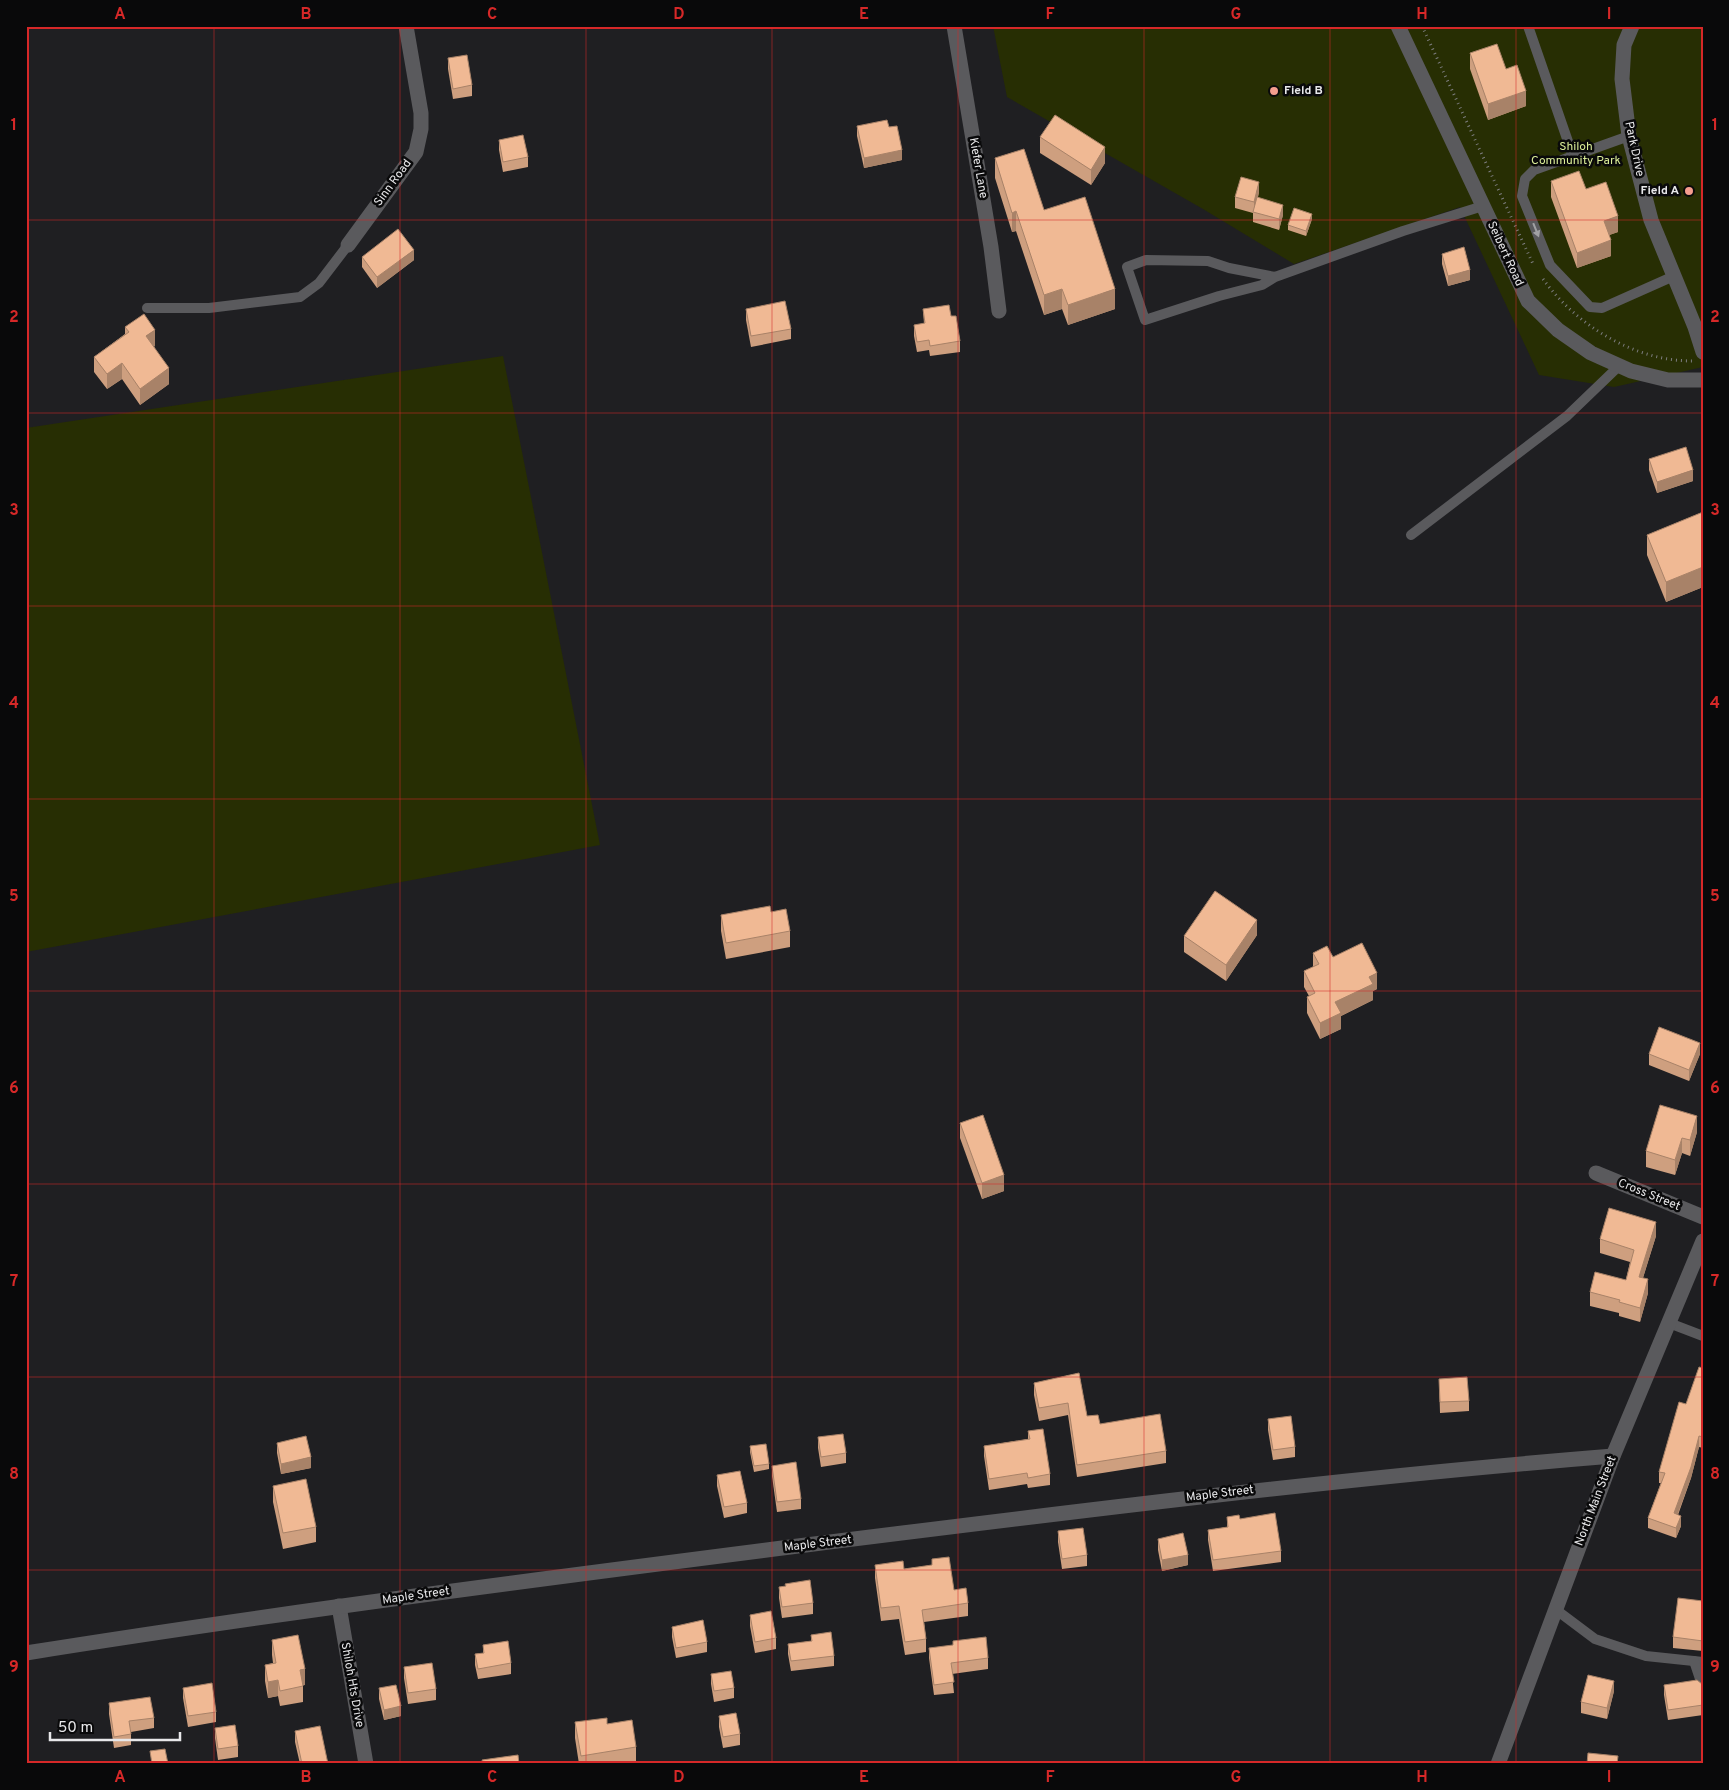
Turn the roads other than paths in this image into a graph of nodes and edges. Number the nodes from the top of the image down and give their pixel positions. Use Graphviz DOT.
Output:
graph roads {
  1 [pos="406,26"];
  2 [pos="954,26"];
  3 [pos="1398,26"];
  4 [pos="1528,26"];
  5 [pos="1632,26"];
  6 [pos="1629,136"];
  7 [pos="1573,156"];
  8 [pos="1483,206"];
  9 [pos="348,245"];
  10 [pos="1674,276"];
  11 [pos="1275,277"];
  12 [pos="146,308"];
  13 [pos="999,310"];
  14 [pos="1703,352"];
  15 [pos="1619,366"];
  16 [pos="1703,380"];
  17 [pos="1411,535"];
  18 [pos="1596,1173"];
  19 [pos="1703,1218"];
  20 [pos="1703,1241"];
  21 [pos="1669,1323"];
  22 [pos="1703,1336"];
  23 [pos="1612,1456"];
  24 [pos="339,1606"];
  25 [pos="1555,1609"];
  26 [pos="26,1653"];
  27 [pos="1699,1662"];
  28 [pos="1703,1688"];
  29 [pos="366,1764"];
  30 [pos="1498,1764"];
  1 -- 9 [label="main road, Sinn Road"];
  2 -- 13 [label="main road, Kiefer Lane"];
  3 -- 8 [label="main road, Seibert Road"];
  4 -- 7 [label="lane"];
  5 -- 6 [label="main road, Park Drive"];
  6 -- 7 [label="lane"];
  6 -- 10 [label="main road, Park Drive"];
  7 -- 10 [label="lane, one-way"];
  8 -- 11 [label="lane"];
  8 -- 15 [label="main road, Seibert Road"];
  9 -- 12 [label="lane"];
  10 -- 14 [label="main road, Park Drive"];
  11 -- 11 [label="lane"];
  15 -- 16 [label="main road, Seibert Road"];
  15 -- 17 [label="lane"];
  18 -- 19 [label="main road, Cross Street"];
  20 -- 21 [label="main road, North Main Street"];
  21 -- 22 [label="lane"];
  21 -- 23 [label="main road, North Main Street"];
  23 -- 24 [label="main road, Maple Street"];
  23 -- 25 [label="main road, North Main Street"];
  24 -- 26 [label="main road, Maple Street"];
  24 -- 29 [label="main road, Shiloh Hts Drive"];
  25 -- 27 [label="lane"];
  25 -- 30 [label="main road, North Main Street"];
  27 -- 28 [label="lane"];
}
